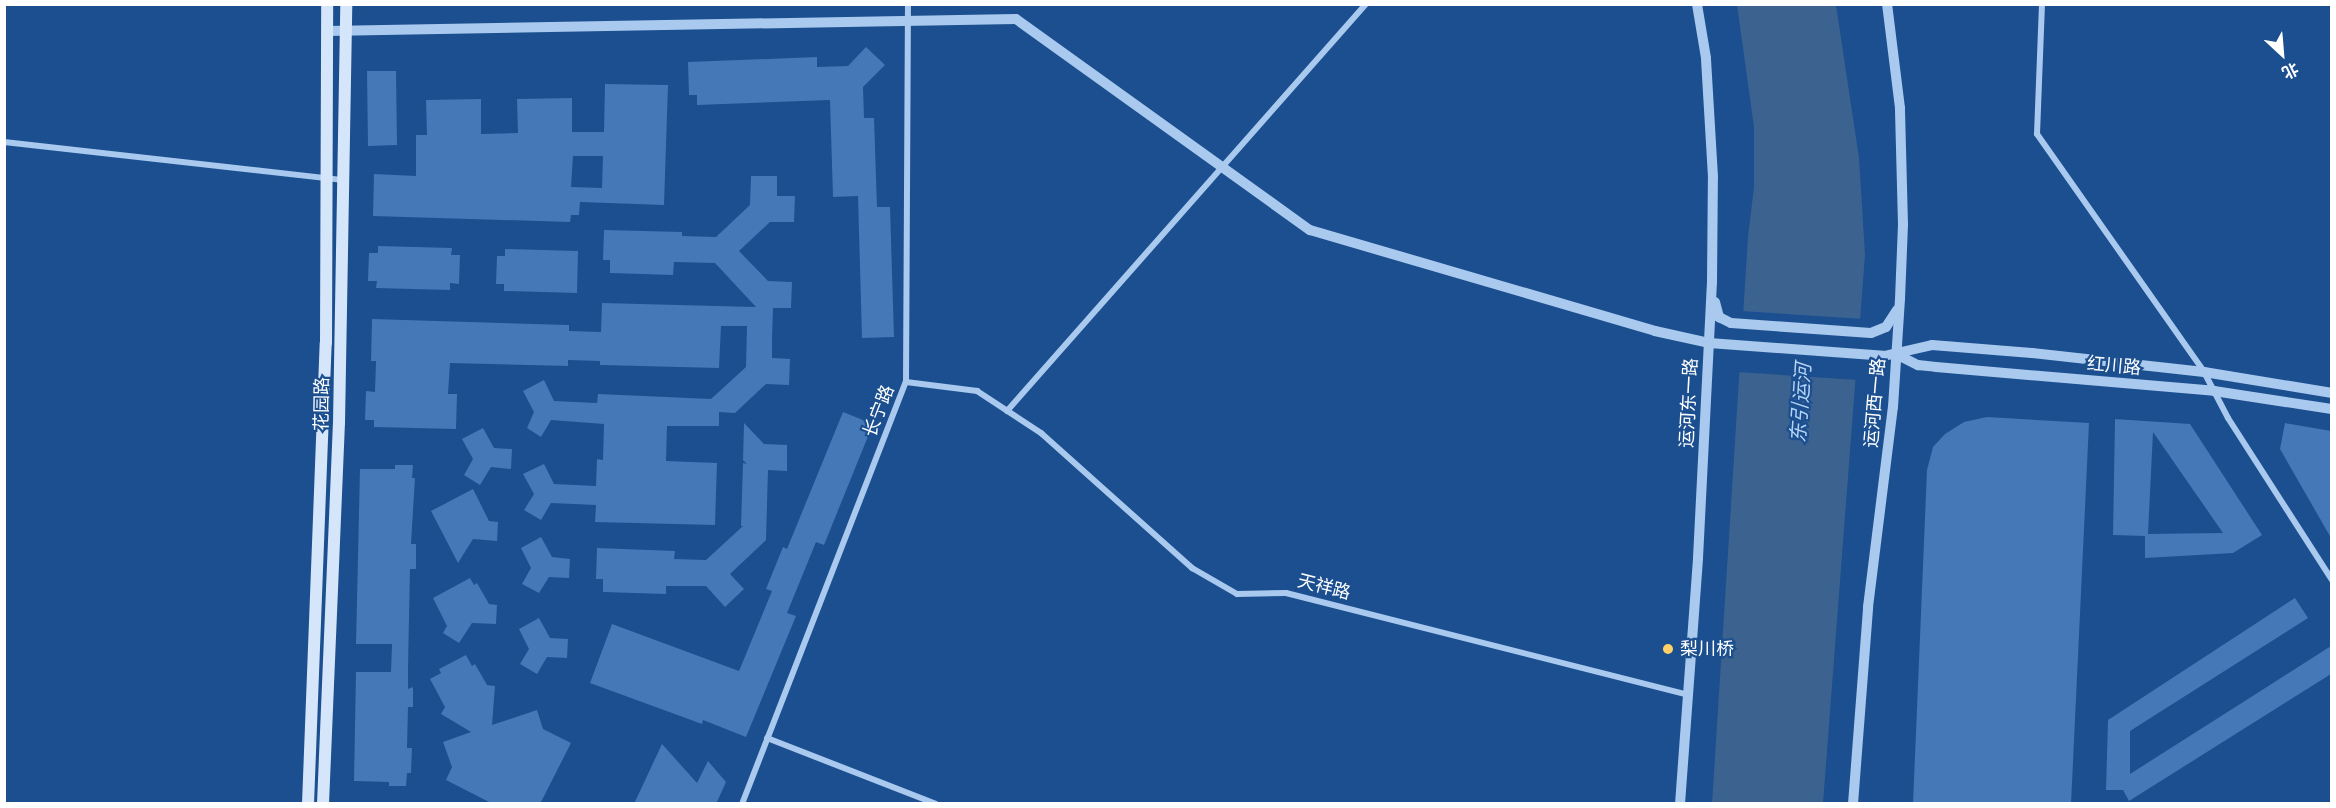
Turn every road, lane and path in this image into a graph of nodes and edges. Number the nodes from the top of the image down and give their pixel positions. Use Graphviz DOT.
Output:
graph roads {
  1 [pos="327,4"];
  2 [pos="346,4"];
  3 [pos="908,4"];
  4 [pos="1366,4"];
  5 [pos="1697,4"];
  6 [pos="1887,4"];
  7 [pos="2042,4"];
  8 [pos="909,21"];
  9 [pos="327,31"];
  10 [pos="346,32"];
  11 [pos="4,142"];
  12 [pos="1221,166"];
  13 [pos="326,178"];
  14 [pos="344,180"];
  15 [pos="1712,282"];
  16 [pos="1900,299"];
  17 [pos="1708,343"];
  18 [pos="1896,354"];
  19 [pos="2204,372"];
  20 [pos="906,382"];
  21 [pos="2214,391"];
  22 [pos="2331,393"];
  23 [pos="2331,409"];
  24 [pos="1006,411"];
  25 [pos="2331,579"];
  26 [pos="1689,695"];
  27 [pos="767,738"];
  28 [pos="308,804"];
  29 [pos="323,804"];
  30 [pos="742,804"];
  31 [pos="936,804"];
  32 [pos="1680,804"];
  33 [pos="1853,804"];
  1 -- 9 [label="main road, 花园路"];
  2 -- 10 [label="main road, 花园路"];
  3 -- 8 [label="street, 长宁路"];
  4 -- 12 [label="street"];
  5 -- 15 [label="street, 运河东一路"];
  6 -- 16 [label="street, 运河西一路"];
  7 -- 19 [label="street"];
  8 -- 10 [label="street, 红川路"];
  8 -- 12 [label="street, 红川路"];
  8 -- 20 [label="street, 长宁路"];
  9 -- 10 [label="street, 红川路"];
  9 -- 13 [label="main road, 花园路"];
  10 -- 14 [label="main road, 花园路"];
  11 -- 13 [label="street"];
  12 -- 17 [label="street, 红川路"];
  12 -- 24 [label="street"];
  13 -- 14 [label="street"];
  13 -- 28 [label="main road, 花园路"];
  14 -- 29 [label="main road, 花园路"];
  15 -- 16 [label="street"];
  15 -- 17 [label="street, 运河东一路"];
  16 -- 18 [label="street, 运河西一路"];
  17 -- 18 [label="street, 红川路"];
  17 -- 26 [label="street, 运河东一路"];
  18 -- 19 [label="street, 红川路"];
  18 -- 21 [label="street, 红川路"];
  18 -- 33 [label="street, 运河西一路"];
  19 -- 21 [label="street"];
  19 -- 22 [label="street, 红川路"];
  20 -- 24 [label="street, 天祥路"];
  20 -- 27 [label="street, 长宁路"];
  21 -- 23 [label="street, 红川路"];
  21 -- 25 [label="street"];
  24 -- 26 [label="street, 天祥路"];
  26 -- 32 [label="street, 运河东一路"];
  27 -- 30 [label="street, 长宁路"];
  27 -- 31 [label="street"];
}
